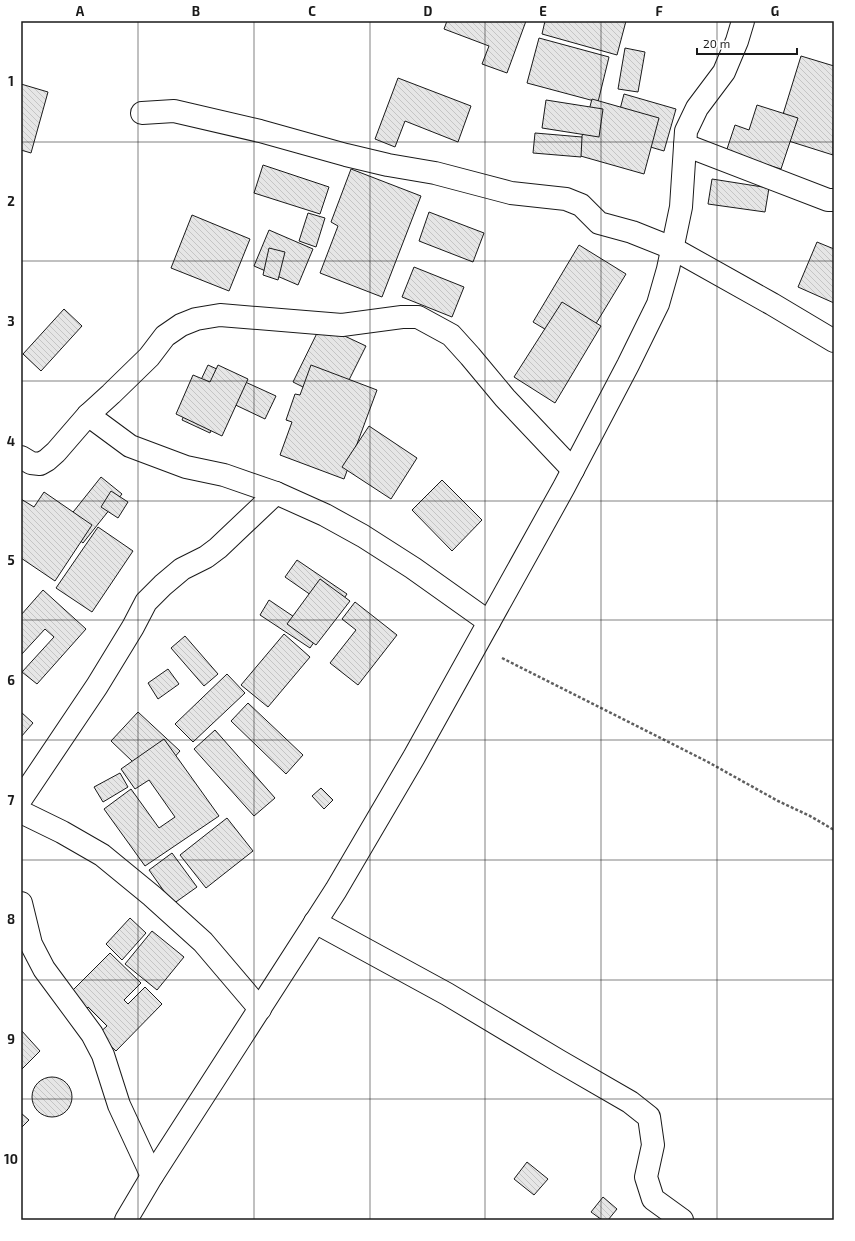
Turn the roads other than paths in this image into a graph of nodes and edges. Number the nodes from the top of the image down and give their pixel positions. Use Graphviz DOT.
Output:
graph roads {
  1 [pos="743,21"];
  2 [pos="142,114"];
  3 [pos="685,145"];
  4 [pos="834,200"];
  5 [pos="672,248"];
  6 [pos="834,341"];
  7 [pos="88,415"];
  8 [pos="21,457"];
  9 [pos="573,470"];
  10 [pos="276,493"];
  11 [pos="489,622"];
  12 [pos="21,799"];
  13 [pos="21,812"];
  14 [pos="21,903"];
  15 [pos="315,922"];
  16 [pos="260,1009"];
  17 [pos="152,1176"];
  18 [pos="126,1220"];
  19 [pos="682,1220"];
  1 -- 3 [label="street"];
  2 -- 5 [label="street"];
  3 -- 4 [label="street"];
  3 -- 5 [label="street"];
  5 -- 6 [label="street"];
  5 -- 9 [label="street"];
  7 -- 8 [label="street"];
  7 -- 9 [label="street"];
  7 -- 10 [label="street"];
  9 -- 11 [label="street"];
  10 -- 11 [label="street"];
  10 -- 12 [label="street"];
  11 -- 15 [label="street"];
  13 -- 16 [label="street"];
  14 -- 17 [label="street"];
  15 -- 16 [label="street"];
  15 -- 19 [label="street"];
  16 -- 17 [label="street"];
  17 -- 18 [label="street"];
}
